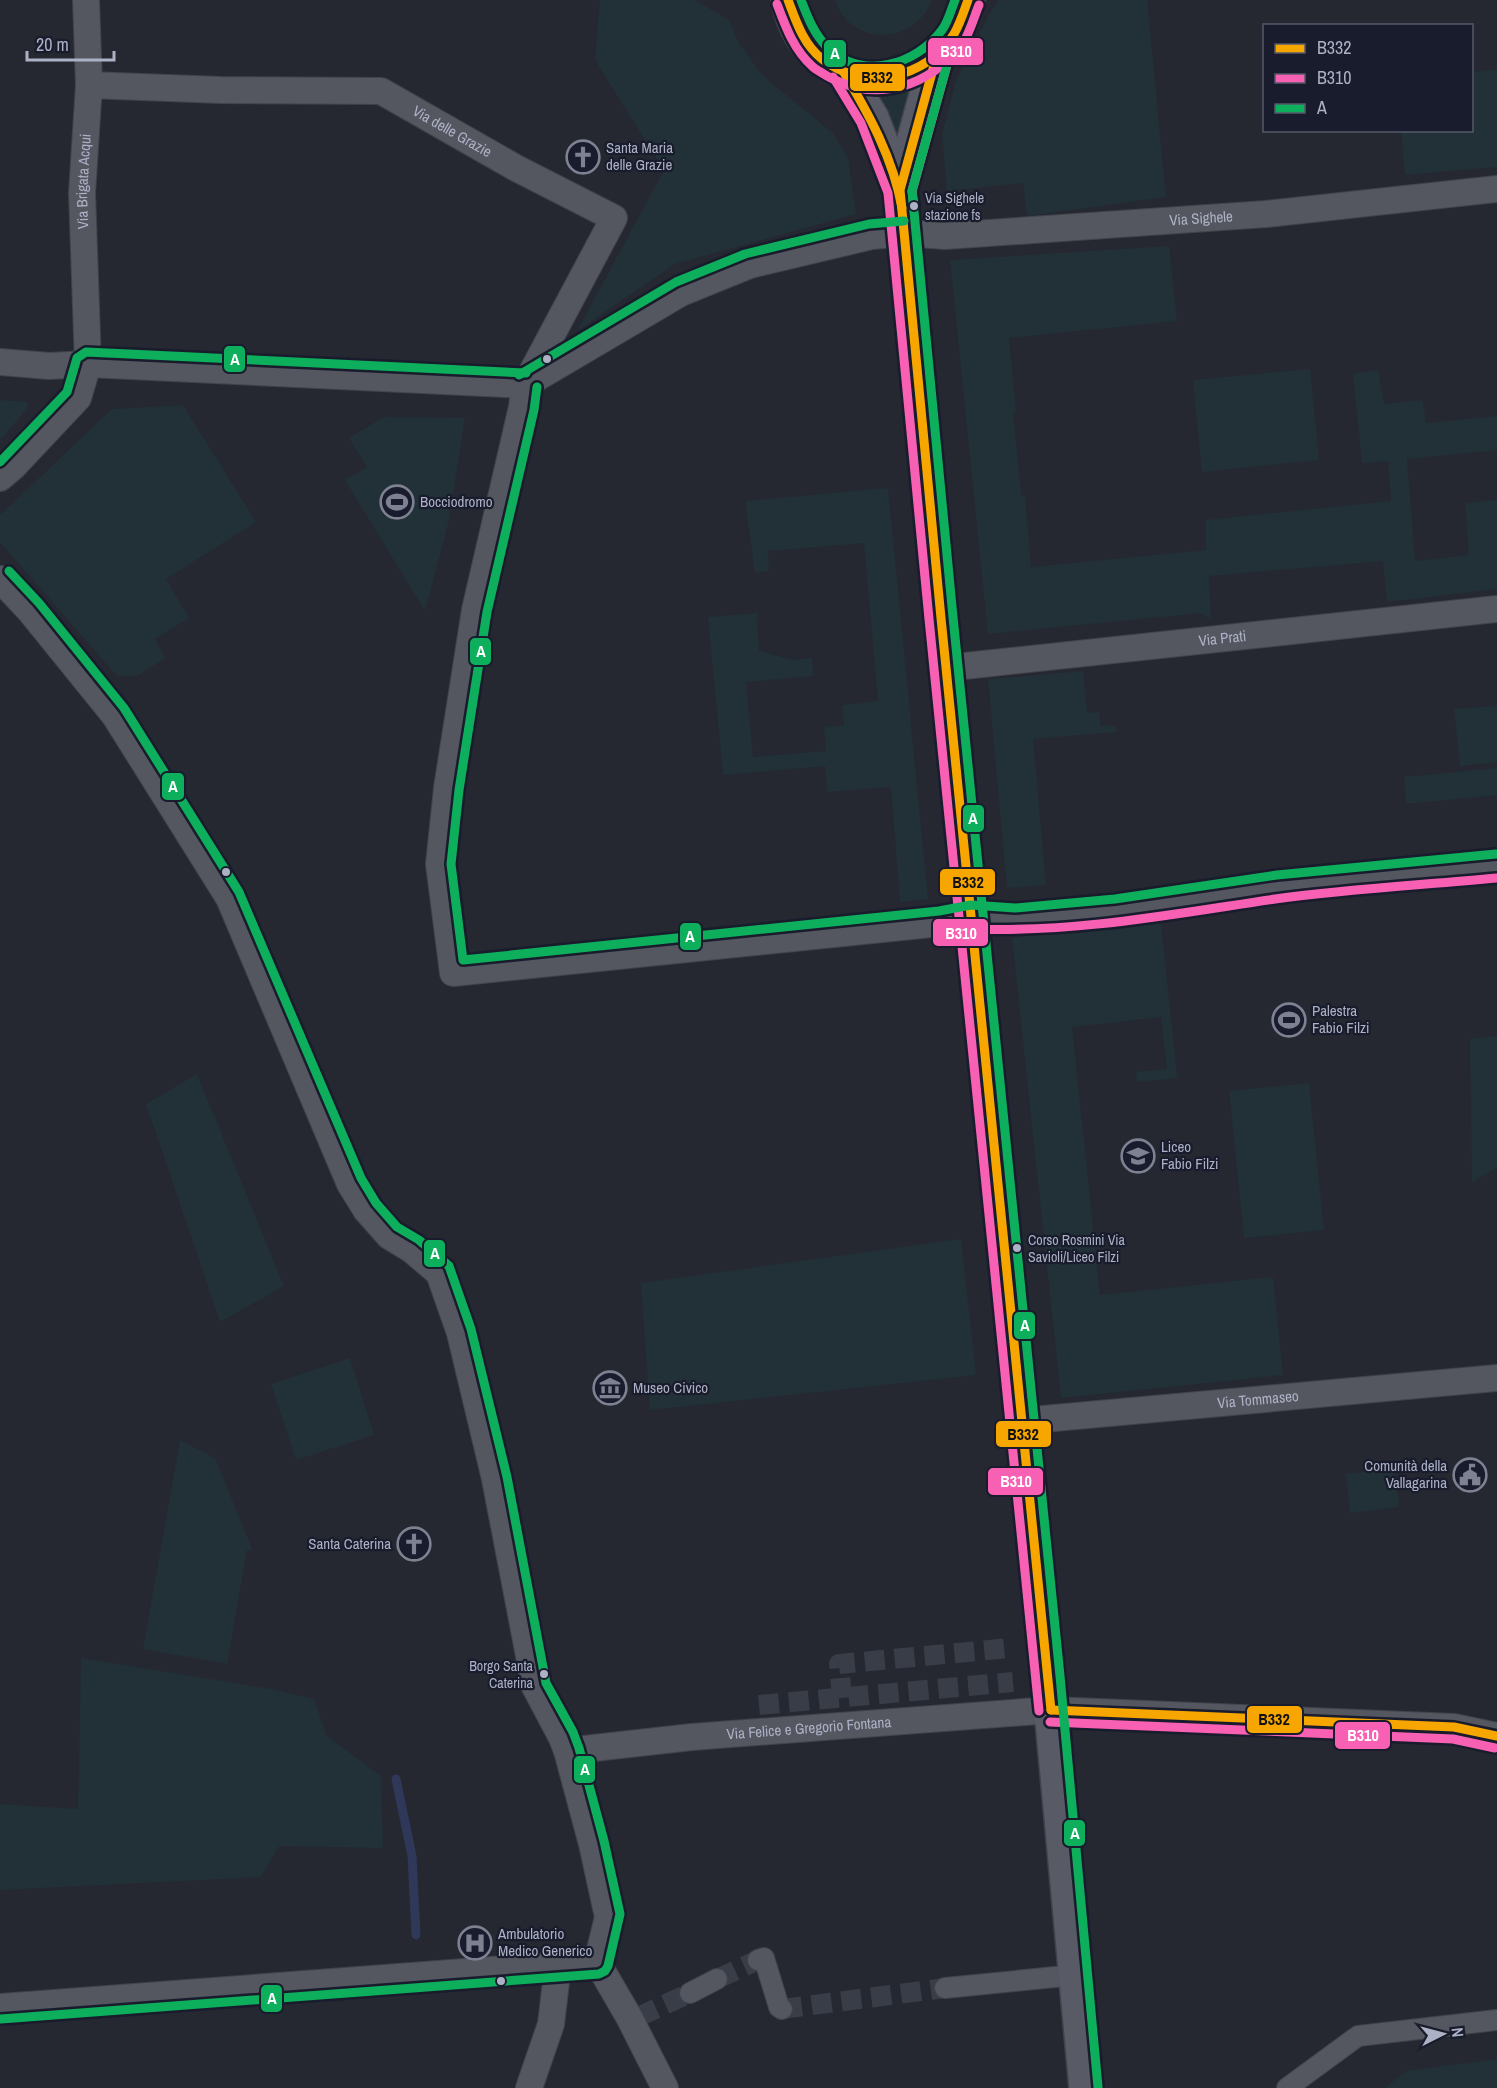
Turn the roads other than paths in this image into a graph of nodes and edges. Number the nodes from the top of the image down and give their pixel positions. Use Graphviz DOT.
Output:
graph roads {
  1 [pos="86,0"];
  2 [pos="788,0"];
  3 [pos="968,0"];
  4 [pos="936,58"];
  5 [pos="843,71"];
  6 [pos="89,85"];
  7 [pos="1497,189"];
  8 [pos="900,190"];
  9 [pos="905,233"];
  10 [pos="0,362"];
  11 [pos="88,364"];
  12 [pos="525,385"];
  13 [pos="0,478"];
  14 [pos="0,579"];
  15 [pos="1497,609"];
  16 [pos="946,668"];
  17 [pos="1497,866"];
  18 [pos="972,917"];
  19 [pos="1497,1378"];
  20 [pos="1021,1421"];
  21 [pos="1051,1710"];
  22 [pos="1497,1736"];
  23 [pos="567,1751"];
  24 [pos="758,1960"];
  25 [pos="597,1962"];
  26 [pos="558,1965"];
  27 [pos="1075,1975"];
  28 [pos="717,1980"];
  29 [pos="945,1988"];
  30 [pos="690,1993"];
  31 [pos="0,2007"];
  32 [pos="782,2009"];
  33 [pos="1497,2020"];
  34 [pos="529,2088"];
  35 [pos="665,2088"];
  36 [pos="1086,2088"];
  37 [pos="1287,2088"];
  1 -- 6 [label="street, Via Brigata Acqui"];
  2 -- 5 [label="main road"];
  3 -- 4 [label="main road"];
  4 -- 5 [label="main road"];
  4 -- 8 [label="main road"];
  5 -- 8 [label="main road"];
  6 -- 11 [label="street, Via Brigata Acqui"];
  6 -- 12 [label="street, Via delle Grazie"];
  7 -- 9 [label="street, Via Sighele"];
  8 -- 9 [label="main road"];
  9 -- 12 [label="street, Via Sighele"];
  9 -- 16 [label="main road"];
  10 -- 11 [label="street"];
  11 -- 12 [label="street"];
  11 -- 13 [label="street, Via Brigata Acqui"];
  12 -- 18 [label="street"];
  14 -- 23 [label="street"];
  15 -- 16 [label="street, Via Prati"];
  16 -- 18 [label="main road"];
  17 -- 18 [label="street"];
  18 -- 20 [label="main road"];
  19 -- 20 [label="street, Via Tommaseo"];
  20 -- 21 [label="main road"];
  21 -- 22 [label="street, Via Felice e Gregorio Fontana"];
  21 -- 23 [label="street, Via Felice e Gregorio Fontana"];
  21 -- 27 [label="main road"];
  23 -- 25 [label="street"];
  24 -- 32 [label="street"];
  25 -- 26 [label="street"];
  25 -- 35 [label="street"];
  26 -- 31 [label="street"];
  26 -- 34 [label="street"];
  27 -- 29 [label="street"];
  27 -- 36 [label="main road"];
  28 -- 30 [label="street"];
  33 -- 37 [label="street"];
}
